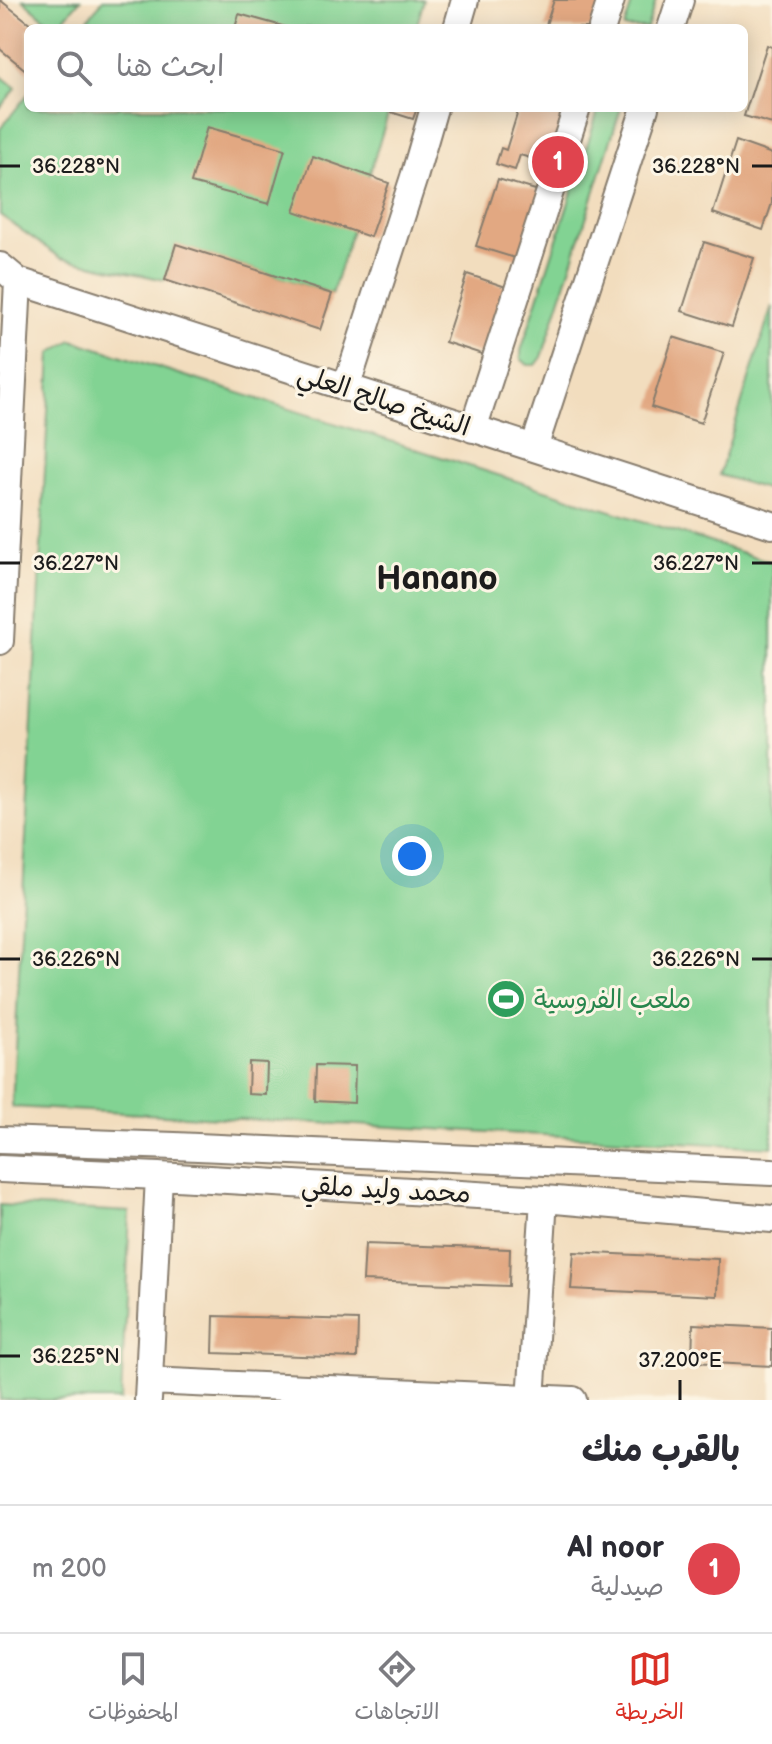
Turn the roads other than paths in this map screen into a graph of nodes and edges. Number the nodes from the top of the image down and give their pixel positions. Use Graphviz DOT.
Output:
graph roads {
  1 [pos="465,0"];
  2 [pos="611,0"];
  3 [pos="680,0"];
  4 [pos="458,24"];
  5 [pos="603,24"];
  6 [pos="672,24"];
  7 [pos="433,112"];
  8 [pos="576,112"];
  9 [pos="644,112"];
  10 [pos="9,274"];
  11 [pos="346,388"];
  12 [pos="473,429"];
  13 [pos="534,448"];
  14 [pos="772,525"];
  15 [pos="0,641"];
  16 [pos="0,1140"];
  17 [pos="0,1169"];
  18 [pos="772,1172"];
  19 [pos="159,1176"];
  20 [pos="544,1199"];
  21 [pos="772,1219"];
  22 [pos="149,1391"];
  23 [pos="531,1399"];
  24 [pos="573,1400"];
  1 -- 4 [label="street"];
  2 -- 5 [label="street"];
  3 -- 6 [label="street"];
  7 -- 11 [label="street"];
  8 -- 12 [label="street"];
  9 -- 13 [label="street"];
  10 -- 11 [label="street, الشيخ صالح العلي"];
  10 -- 15 [label="street"];
  11 -- 12 [label="street, الشيخ صالح العلي"];
  12 -- 13 [label="street, الشيخ صالح العلي"];
  13 -- 14 [label="street, الشيخ صالح العلي"];
  16 -- 18 [label="street, محمد وليد ملقي"];
  17 -- 19 [label="street, محمد وليد ملقي"];
  19 -- 20 [label="street, محمد وليد ملقي"];
  19 -- 22 [label="street"];
  20 -- 21 [label="street, محمد وليد ملقي"];
  20 -- 23 [label="street"];
  22 -- 23 [label="street"];
  23 -- 24 [label="street"];
}
